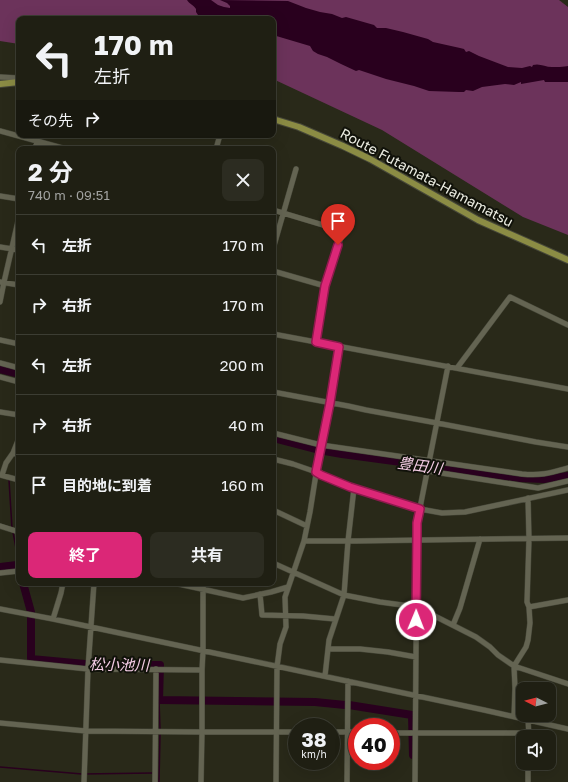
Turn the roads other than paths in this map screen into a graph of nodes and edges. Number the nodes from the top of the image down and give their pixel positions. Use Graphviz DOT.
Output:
graph roads {
  1 [pos="0,77"];
  2 [pos="16,78"];
  3 [pos="16,82"];
  4 [pos="0,84"];
  5 [pos="276,120"];
  6 [pos="0,130"];
  7 [pos="16,135"];
  8 [pos="27,138"];
  9 [pos="37,141"];
  10 [pos="36,146"];
  11 [pos="55,146"];
  12 [pos="296,169"];
  13 [pos="0,196"];
  14 [pos="16,198"];
  15 [pos="276,211"];
  16 [pos="284,213"];
  17 [pos="16,230"];
  18 [pos="276,239"];
  19 [pos="0,247"];
  20 [pos="11,249"];
  21 [pos="16,250"];
  22 [pos="568,260"];
  23 [pos="276,272"];
  24 [pos="2,282"];
  25 [pos="16,284"];
  26 [pos="325,286"];
  27 [pos="0,302"];
  28 [pos="568,325"];
  29 [pos="276,335"];
  30 [pos="0,340"];
  31 [pos="316,342"];
  32 [pos="16,343"];
  33 [pos="339,347"];
  34 [pos="0,363"];
  35 [pos="448,366"];
  36 [pos="16,367"];
  37 [pos="457,368"];
  38 [pos="0,377"];
  39 [pos="16,381"];
  40 [pos="568,389"];
  41 [pos="276,393"];
  42 [pos="330,403"];
  43 [pos="0,412"];
  44 [pos="16,415"];
  45 [pos="437,423"];
  46 [pos="276,434"];
  47 [pos="321,445"];
  48 [pos="16,446"];
  49 [pos="568,447"];
  50 [pos="13,453"];
  51 [pos="16,454"];
  52 [pos="276,460"];
  53 [pos="430,461"];
  54 [pos="568,468"];
  55 [pos="428,470"];
  56 [pos="316,472"];
  57 [pos="1,475"];
  58 [pos="16,479"];
  59 [pos="568,481"];
  60 [pos="354,488"];
  61 [pos="568,490"];
  62 [pos="528,498"];
  63 [pos="420,509"];
  64 [pos="276,511"];
  65 [pos="0,526"];
  66 [pos="307,526"];
  67 [pos="15,530"];
  68 [pos="568,538"];
  69 [pos="480,539"];
  70 [pos="529,539"];
  71 [pos="417,540"];
  72 [pos="304,541"];
  73 [pos="348,541"];
  74 [pos="276,564"];
  75 [pos="16,571"];
  76 [pos="293,572"];
  77 [pos="0,573"];
  78 [pos="62,586"];
  79 [pos="94,586"];
  80 [pos="188,586"];
  81 [pos="204,586"];
  82 [pos="288,587"];
  83 [pos="203,589"];
  84 [pos="260,594"];
  85 [pos="344,595"];
  86 [pos="568,600"];
  87 [pos="417,607"];
  88 [pos="529,607"];
  89 [pos="0,609"];
  90 [pos="286,615"];
  91 [pos="53,619"];
  92 [pos="335,619"];
  93 [pos="453,625"];
  94 [pos="91,627"];
  95 [pos="328,649"];
  96 [pos="203,651"];
  97 [pos="416,657"];
  98 [pos="0,660"];
  99 [pos="89,666"];
  100 [pos="514,666"];
  101 [pos="277,667"];
  102 [pos="158,669"];
  103 [pos="202,670"];
  104 [pos="326,676"];
  105 [pos="348,681"];
  106 [pos="568,684"];
  107 [pos="415,695"];
  108 [pos="514,716"];
  109 [pos="348,718"];
  110 [pos="540,722"];
  111 [pos="0,723"];
  112 [pos="568,729"];
  113 [pos="86,731"];
  114 [pos="156,731"];
  115 [pos="202,732"];
  116 [pos="276,732"];
  117 [pos="288,732"];
  118 [pos="340,732"];
  119 [pos="348,732"];
  120 [pos="400,733"];
  121 [pos="415,733"];
  122 [pos="516,735"];
  123 [pos="528,770"];
  124 [pos="84,777"];
  125 [pos="155,782"];
  126 [pos="201,782"];
  127 [pos="276,782"];
  128 [pos="347,782"];
  129 [pos="415,782"];
  130 [pos="528,782"];
  1 -- 2 [label="street"];
  3 -- 4 [label="main road"];
  5 -- 22 [label="main road, Route Futamata-Hamamatsu"];
  6 -- 7 [label="street"];
  8 -- 9 [label="street"];
  9 -- 10 [label="street"];
  9 -- 11 [label="street"];
  12 -- 16 [label="street"];
  13 -- 14 [label="street"];
  15 -- 16 [label="street"];
  16 -- 18 [label="street"];
  16 -- 26 [label="street"];
  17 -- 20 [label="street"];
  19 -- 20 [label="street"];
  20 -- 21 [label="street"];
  20 -- 24 [label="street"];
  23 -- 26 [label="street"];
  24 -- 25 [label="street"];
  24 -- 27 [label="street"];
  26 -- 31 [label="street"];
  28 -- 37 [label="street"];
  29 -- 31 [label="street"];
  30 -- 32 [label="street"];
  31 -- 33 [label="street"];
  33 -- 35 [label="street"];
  33 -- 42 [label="street"];
  34 -- 36 [label="street"];
  35 -- 37 [label="street"];
  35 -- 45 [label="street"];
  37 -- 40 [label="street"];
  38 -- 39 [label="street"];
  41 -- 42 [label="street"];
  42 -- 45 [label="street"];
  42 -- 47 [label="street"];
  43 -- 44 [label="street"];
  45 -- 49 [label="street"];
  45 -- 53 [label="street"];
  46 -- 47 [label="street"];
  47 -- 53 [label="street"];
  47 -- 56 [label="street"];
  48 -- 50 [label="street"];
  50 -- 51 [label="street"];
  50 -- 57 [label="street"];
  52 -- 56 [label="street"];
  53 -- 54 [label="street"];
  53 -- 55 [label="street"];
  55 -- 59 [label="street"];
  55 -- 63 [label="street"];
  56 -- 60 [label="street"];
  56 -- 66 [label="street"];
  57 -- 58 [label="street"];
  60 -- 63 [label="street"];
  60 -- 73 [label="street"];
  61 -- 62 [label="street"];
  62 -- 63 [label="street"];
  62 -- 70 [label="street"];
  63 -- 71 [label="street"];
  64 -- 66 [label="street"];
  65 -- 67 [label="street"];
  66 -- 72 [label="street"];
  68 -- 70 [label="street"];
  69 -- 70 [label="street"];
  69 -- 71 [label="street"];
  69 -- 93 [label="street"];
  70 -- 88 [label="street"];
  71 -- 73 [label="street"];
  71 -- 87 [label="street"];
  72 -- 73 [label="street"];
  72 -- 76 [label="street"];
  73 -- 85 [label="street"];
  74 -- 76 [label="street"];
  75 -- 77 [label="street"];
  76 -- 82 [label="street"];
  76 -- 85 [label="street"];
  78 -- 91 [label="street"];
  79 -- 94 [label="street"];
  80 -- 83 [label="street"];
  81 -- 83 [label="street"];
  82 -- 84 [label="street"];
  82 -- 90 [label="street"];
  83 -- 84 [label="street"];
  83 -- 96 [label="street"];
  84 -- 90 [label="street"];
  85 -- 87 [label="street"];
  85 -- 92 [label="street"];
  86 -- 88 [label="street"];
  87 -- 93 [label="street"];
  87 -- 97 [label="street"];
  88 -- 100 [label="street"];
  89 -- 91 [label="street"];
  90 -- 92 [label="street"];
  90 -- 101 [label="street"];
  91 -- 94 [label="street"];
  92 -- 95 [label="street"];
  93 -- 100 [label="street"];
  94 -- 96 [label="street"];
  94 -- 99 [label="street"];
  95 -- 97 [label="street"];
  95 -- 104 [label="street"];
  96 -- 101 [label="street"];
  96 -- 103 [label="street"];
  97 -- 107 [label="street"];
  98 -- 99 [label="street"];
  99 -- 102 [label="street"];
  99 -- 113 [label="street"];
  100 -- 106 [label="street"];
  100 -- 108 [label="street"];
  101 -- 104 [label="street"];
  101 -- 116 [label="street"];
  102 -- 103 [label="street"];
  102 -- 114 [label="street"];
  103 -- 115 [label="street"];
  104 -- 105 [label="street"];
  105 -- 107 [label="street"];
  105 -- 109 [label="street"];
  107 -- 108 [label="street"];
  107 -- 121 [label="street"];
  110 -- 112 [label="street"];
  111 -- 113 [label="street"];
  113 -- 114 [label="street"];
  113 -- 124 [label="street"];
  114 -- 115 [label="street"];
  114 -- 125 [label="street"];
  115 -- 116 [label="street"];
  115 -- 126 [label="street"];
  116 -- 117 [label="street"];
  116 -- 127 [label="street"];
  118 -- 119 [label="street"];
  119 -- 128 [label="street"];
  120 -- 121 [label="street"];
  121 -- 122 [label="street"];
  121 -- 129 [label="street"];
  123 -- 130 [label="street"];
}
